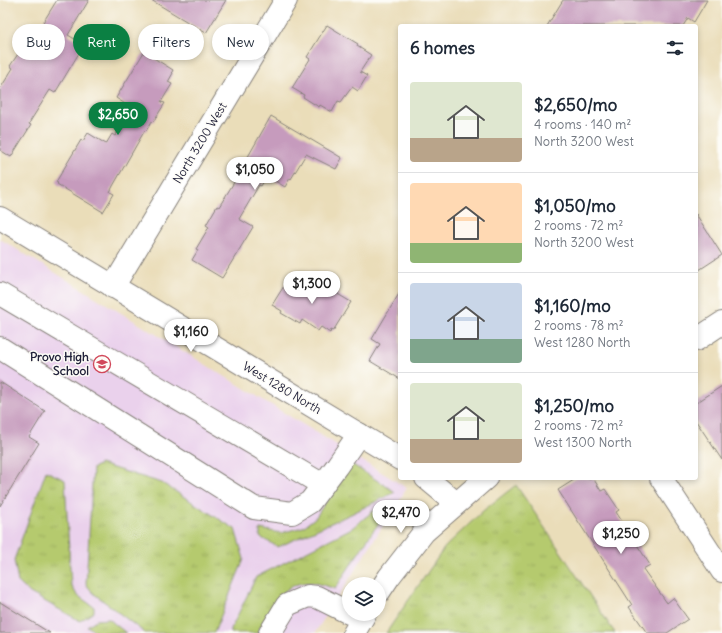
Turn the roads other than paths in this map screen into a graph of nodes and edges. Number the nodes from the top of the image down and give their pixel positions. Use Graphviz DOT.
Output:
graph roads {
  1 [pos="286,0"];
  2 [pos="0,218"];
  3 [pos="113,287"];
  4 [pos="0,294"];
  5 [pos="722,322"];
  6 [pos="698,339"];
  7 [pos="0,348"];
  8 [pos="359,434"];
  9 [pos="398,458"];
  10 [pos="428,480"];
  11 [pos="484,480"];
  12 [pos="662,480"];
  13 [pos="323,485"];
  14 [pos="456,503"];
  15 [pos="722,571"];
  16 [pos="386,582"];
  17 [pos="342,611"];
  18 [pos="270,633"];
  1 -- 3 [label="street, North 3200 West"];
  2 -- 3 [label="street, West 1280 North"];
  3 -- 8 [label="street, West 1280 North"];
  4 -- 13 [label="street"];
  5 -- 6 [label="street"];
  7 -- 13 [label="street"];
  8 -- 9 [label="street, West 1280 North"];
  8 -- 13 [label="street"];
  10 -- 14 [label="street"];
  11 -- 14 [label="street"];
  12 -- 15 [label="street"];
  14 -- 16 [label="street"];
  17 -- 18 [label="street"];
}
